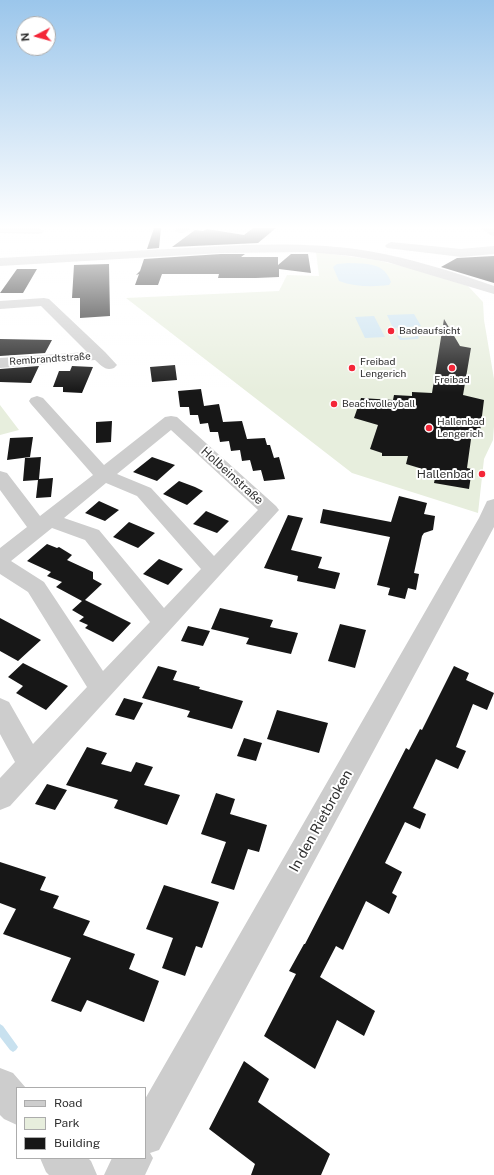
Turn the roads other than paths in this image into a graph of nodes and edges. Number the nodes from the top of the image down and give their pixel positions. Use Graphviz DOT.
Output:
graph roads {
  1 [pos="471,283"];
  2 [pos="494,290"];
  3 [pos="0,305"];
  4 [pos="0,363"];
  5 [pos="36,401"];
  6 [pos="104,476"];
  7 [pos="0,477"];
  8 [pos="494,505"];
  9 [pos="44,524"];
  10 [pos="0,559"];
  11 [pos="0,564"];
  12 [pos="213,568"];
  13 [pos="163,623"];
  14 [pos="101,688"];
  15 [pos="0,710"];
  16 [pos="30,765"];
  17 [pos="0,797"];
  18 [pos="0,1086"];
  19 [pos="16,1105"];
  20 [pos="146,1134"];
  21 [pos="61,1159"];
  22 [pos="132,1159"];
  23 [pos="77,1175"];
  24 [pos="124,1175"];
  1 -- 2 [label="street"];
  3 -- 4 [label="street, Rembrandtstraße"];
  5 -- 6 [label="street"];
  6 -- 9 [label="street, Holbeinstraße"];
  6 -- 12 [label="street"];
  6 -- 12 [label="street, Holbeinstraße"];
  7 -- 9 [label="street"];
  8 -- 20 [label="street, In den Rietbroken"];
  9 -- 10 [label="street, Holbeinstraße"];
  9 -- 13 [label="street"];
  11 -- 14 [label="street"];
  12 -- 13 [label="street, Holbeinstraße"];
  13 -- 14 [label="street, Holbeinstraße"];
  14 -- 16 [label="street, Holbeinstraße"];
  15 -- 16 [label="street"];
  16 -- 17 [label="street, Holbeinstraße"];
  18 -- 19 [label="street"];
  21 -- 23 [label="street"];
  22 -- 24 [label="street"];
}
